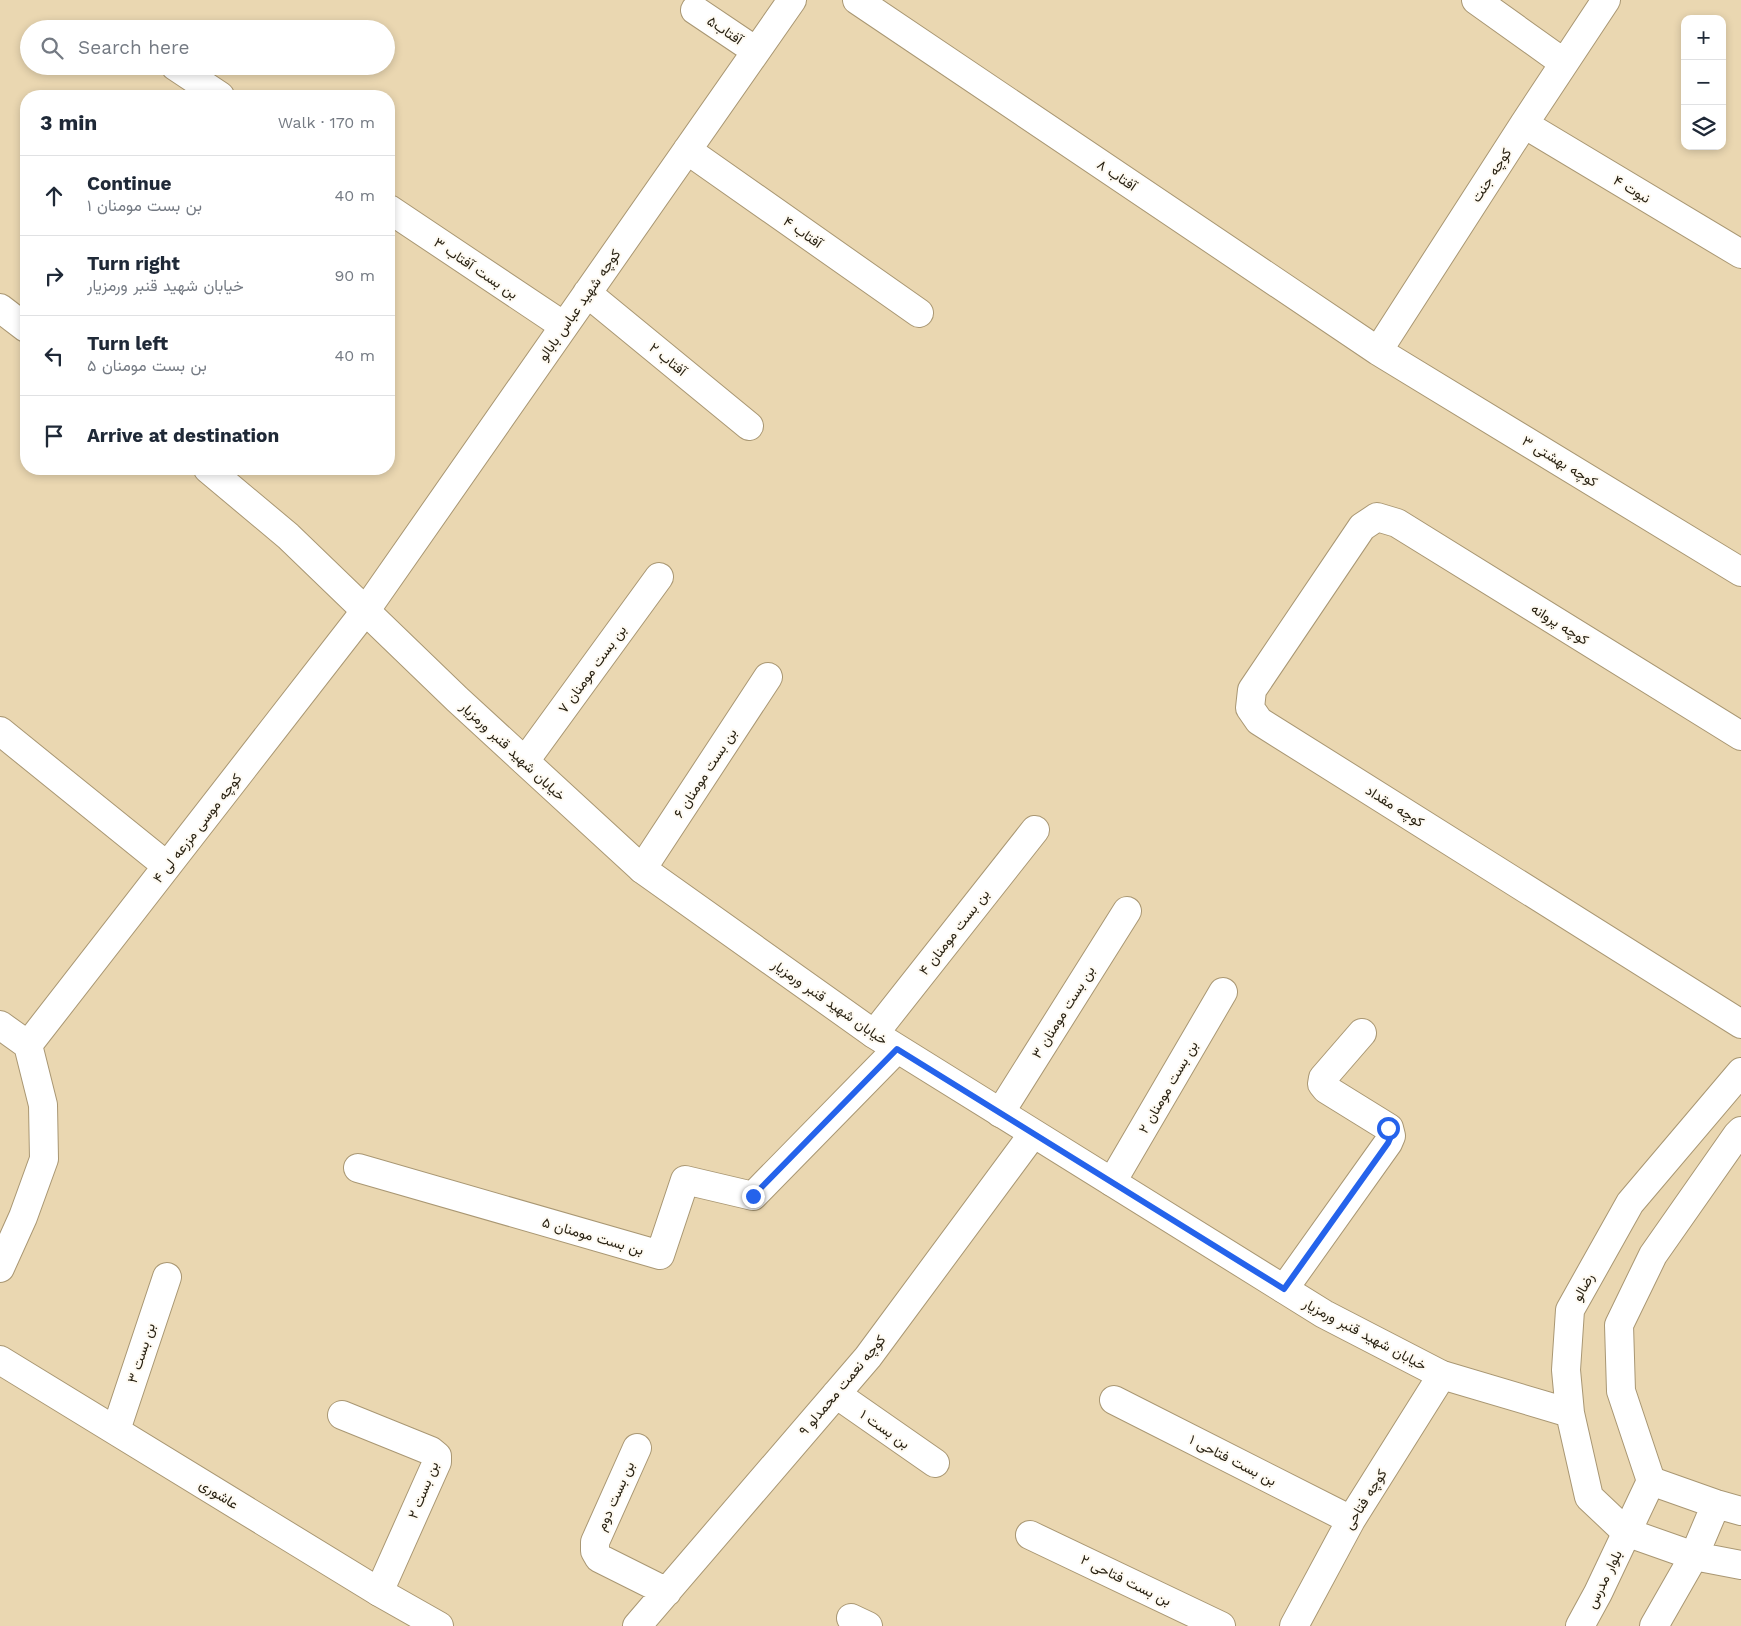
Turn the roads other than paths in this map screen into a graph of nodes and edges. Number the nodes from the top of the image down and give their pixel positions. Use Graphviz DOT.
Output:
graph roads {
  1 [pos="792,0"];
  2 [pos="857,0"];
  3 [pos="1476,0"];
  4 [pos="1606,0"];
  5 [pos="695,10"];
  6 [pos="756,51"];
  7 [pos="1564,63"];
  8 [pos="188,75"];
  9 [pos="211,90"];
  10 [pos="1524,124"];
  11 [pos="687,150"];
  12 [pos="395,213"];
  13 [pos="1741,254"];
  14 [pos="587,293"];
  15 [pos="0,308"];
  16 [pos="919,313"];
  17 [pos="20,323"];
  18 [pos="564,326"];
  19 [pos="1378,351"];
  20 [pos="749,426"];
  21 [pos="215,475"];
  22 [pos="1377,517"];
  23 [pos="1741,572"];
  24 [pos="659,577"];
  25 [pos="366,610"];
  26 [pos="768,678"];
  27 [pos="0,731"];
  28 [pos="1741,736"];
  29 [pos="524,761"];
  30 [pos="1035,830"];
  31 [pos="167,866"];
  32 [pos="642,869"];
  33 [pos="1127,911"];
  34 [pos="1223,992"];
  35 [pos="1741,1024"];
  36 [pos="0,1025"];
  37 [pos="1362,1033"];
  38 [pos="874,1034"];
  39 [pos="28,1045"];
  40 [pos="897,1049"];
  41 [pos="1741,1072"];
  42 [pos="1000,1112"];
  43 [pos="1741,1131"];
  44 [pos="1033,1134"];
  45 [pos="358,1168"];
  46 [pos="1112,1182"];
  47 [pos="0,1268"];
  48 [pos="167,1277"];
  49 [pos="1284,1289"];
  50 [pos="0,1360"];
  51 [pos="1442,1375"];
  52 [pos="836,1394"];
  53 [pos="1114,1400"];
  54 [pos="1570,1413"];
  55 [pos="342,1415"];
  56 [pos="116,1430"];
  57 [pos="637,1448"];
  58 [pos="935,1463"];
  59 [pos="1651,1481"];
  60 [pos="1729,1507"];
  61 [pos="1351,1520"];
  62 [pos="1626,1532"];
  63 [pos="1030,1535"];
  64 [pos="1694,1556"];
  65 [pos="1741,1565"];
  66 [pos="378,1592"];
  67 [pos="667,1592"];
  68 [pos="439,1626"];
  69 [pos="637,1626"];
  70 [pos="1221,1626"];
  71 [pos="1294,1626"];
  72 [pos="1580,1626"];
  73 [pos="1654,1626"];
  1 -- 6 [label="street, کوچه شهید عباس بابالو"];
  2 -- 19 [label="street, آفتاب ۸"];
  3 -- 7 [label="street"];
  4 -- 7 [label="street, کوچه جنت"];
  5 -- 6 [label="street, آفتاب۵"];
  6 -- 11 [label="street, کوچه شهید عباس بابالو"];
  7 -- 10 [label="street, کوچه جنت"];
  8 -- 9 [label="street"];
  10 -- 13 [label="street, نبوت ۴"];
  10 -- 19 [label="street, کوچه جنت"];
  11 -- 14 [label="street, کوچه شهید عباس بابالو"];
  11 -- 16 [label="street, آفتاب ۴"];
  12 -- 18 [label="street, بن بست آفتاب ۳"];
  14 -- 18 [label="street, کوچه شهید عباس بابالو"];
  14 -- 20 [label="street, آفتاب ۲"];
  15 -- 17 [label="street"];
  18 -- 25 [label="street, کوچه شهید عباس بابالو"];
  19 -- 23 [label="street, کوچه بهشتی ۳"];
  21 -- 25 [label="street, خیابان شهید قنبر ورمزیار"];
  22 -- 28 [label="street, کوچه پروانه"];
  22 -- 35 [label="street, کوچه مقداد"];
  24 -- 29 [label="street, ۷ بن بست مومنان"];
  25 -- 29 [label="street, خیابان شهید قنبر ورمزیار"];
  25 -- 31 [label="street, ۴ کوچه موسی مزرعه لی"];
  26 -- 32 [label="street, ۶ بن بست مومنان"];
  27 -- 31 [label="street"];
  29 -- 32 [label="street, خیابان شهید قنبر ورمزیار"];
  30 -- 38 [label="street, ۴ بن بست مومنان"];
  31 -- 39 [label="street, ۴ کوچه موسی مزرعه لی"];
  32 -- 38 [label="street, خیابان شهید قنبر ورمزیار"];
  33 -- 42 [label="street, ۳ بن بست مومنان"];
  34 -- 46 [label="street, ۲ بن بست مومنان"];
  36 -- 39 [label="street"];
  37 -- 49 [label="street"];
  38 -- 40 [label="street, خیابان شهید قنبر ورمزیار"];
  39 -- 47 [label="street"];
  40 -- 42 [label="street, خیابان شهید قنبر ورمزیار"];
  40 -- 45 [label="street, ۵ بن بست مومنان"];
  41 -- 54 [label="street, رضالو"];
  42 -- 44 [label="street, خیابان شهید قنبر ورمزیار"];
  43 -- 59 [label="street"];
  44 -- 46 [label="street, خیابان شهید قنبر ورمزیار"];
  44 -- 52 [label="street, کوچه نعمت محمدلو ۹"];
  46 -- 49 [label="street, خیابان شهید قنبر ورمزیار"];
  48 -- 56 [label="street, ۳ بن بست"];
  49 -- 51 [label="street, خیابان شهید قنبر ورمزیار"];
  50 -- 56 [label="street, عاشوری"];
  51 -- 54 [label="street, خیابان شهید قنبر ورمزیار"];
  51 -- 61 [label="street, کوچه فتاحی"];
  52 -- 58 [label="street, بن بست ۱"];
  52 -- 67 [label="street, کوچه نعمت محمدلو ۹"];
  53 -- 61 [label="street, بن بست فتاحی ۱"];
  54 -- 62 [label="street, رضالو"];
  55 -- 66 [label="street, ۲ بن بست"];
  56 -- 66 [label="street, عاشوری"];
  57 -- 67 [label="street, بن بست دوم"];
  59 -- 60 [label="street"];
  59 -- 62 [label="street, بلوار مدرس"];
  60 -- 64 [label="street"];
  61 -- 71 [label="street, کوچه فتاحی"];
  62 -- 64 [label="street"];
  62 -- 72 [label="street, بلوار مدرس"];
  63 -- 70 [label="street, بن بست فتاحی ۲"];
  64 -- 65 [label="street"];
  64 -- 73 [label="street"];
  66 -- 68 [label="street, عاشوری"];
  67 -- 69 [label="street, کوچه نعمت محمدلو ۹"];
}
